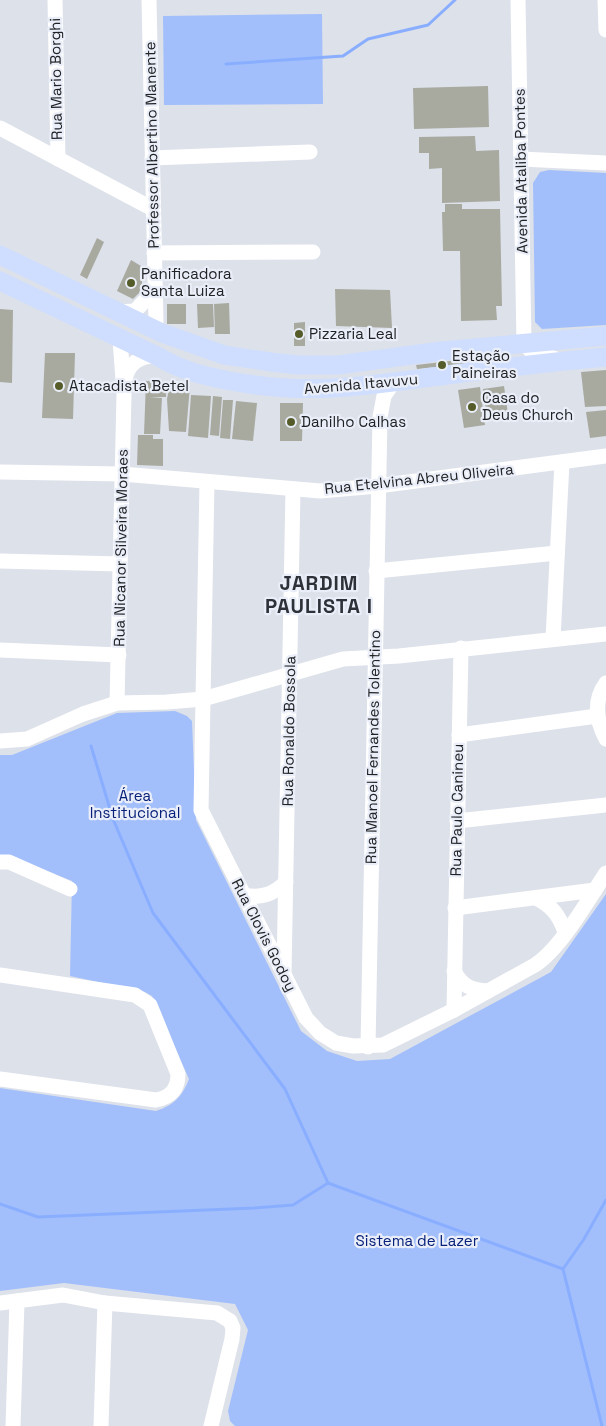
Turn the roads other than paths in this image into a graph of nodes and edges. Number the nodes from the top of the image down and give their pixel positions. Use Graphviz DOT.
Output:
graph roads {
  1 [pos="55,0"];
  2 [pos="149,0"];
  3 [pos="518,0"];
  4 [pos="605,0"];
  5 [pos="606,30"];
  6 [pos="0,128"];
  7 [pos="310,152"];
  8 [pos="152,158"];
  9 [pos="58,159"];
  10 [pos="521,159"];
  11 [pos="606,163"];
  12 [pos="153,209"];
  13 [pos="313,252"];
  14 [pos="154,253"];
  15 [pos="0,255"];
  16 [pos="0,281"];
  17 [pos="155,290"];
  18 [pos="109,309"];
  19 [pos="154,330"];
  20 [pos="606,336"];
  21 [pos="120,339"];
  22 [pos="524,343"];
  23 [pos="146,355"];
  24 [pos="606,357"];
  25 [pos="563,361"];
  26 [pos="393,383"];
  27 [pos="363,387"];
  28 [pos="124,394"];
  29 [pos="380,417"];
  30 [pos="606,456"];
  31 [pos="562,462"];
  32 [pos="0,472"];
  33 [pos="122,474"];
  34 [pos="207,482"];
  35 [pos="378,486"];
  36 [pos="293,489"];
  37 [pos="558,553"];
  38 [pos="0,561"];
  39 [pos="120,564"];
  40 [pos="376,571"];
  41 [pos="554,614"];
  42 [pos="603,636"];
  43 [pos="574,637"];
  44 [pos="553,639"];
  45 [pos="461,648"];
  46 [pos="0,650"];
  47 [pos="290,651"];
  48 [pos="119,655"];
  49 [pos="374,657"];
  50 [pos="314,668"];
  51 [pos="290,676"];
  52 [pos="606,682"];
  53 [pos="260,683"];
  54 [pos="203,699"];
  55 [pos="289,702"];
  56 [pos="117,703"];
  57 [pos="598,716"];
  58 [pos="459,735"];
  59 [pos="606,739"];
  60 [pos="0,741"];
  61 [pos="606,805"];
  62 [pos="457,821"];
  63 [pos="0,862"];
  64 [pos="606,873"];
  65 [pos="286,882"];
  66 [pos="70,889"];
  67 [pos="595,890"];
  68 [pos="244,895"];
  69 [pos="536,898"];
  70 [pos="455,908"];
  71 [pos="580,910"];
  72 [pos="565,932"];
  73 [pos="454,971"];
  74 [pos="284,974"];
  75 [pos="0,975"];
  76 [pos="488,991"];
  77 [pos="454,1010"];
  78 [pos="368,1047"];
  79 [pos="0,1079"];
  80 [pos="17,1301"];
  81 [pos="105,1303"];
  82 [pos="0,1304"];
  83 [pos="13,1426"];
  84 [pos="101,1426"];
  85 [pos="211,1426"];
  1 -- 9 [label="street, Rua Mario Borghi"];
  2 -- 8 [label="street, Professor Albertino Manente"];
  3 -- 10 [label="street, Avenida Ataliba Pontes"];
  4 -- 5 [label="street"];
  6 -- 9 [label="street"];
  7 -- 8 [label="street"];
  8 -- 12 [label="street, Professor Albertino Manente"];
  9 -- 12 [label="street"];
  10 -- 11 [label="street"];
  10 -- 22 [label="street, Avenida Ataliba Pontes"];
  12 -- 14 [label="street, Professor Albertino Manente"];
  13 -- 14 [label="street"];
  14 -- 17 [label="street, Professor Albertino Manente"];
  15 -- 18 [label="main road, Avenida Itavuvu"];
  16 -- 21 [label="main road, Avenida Itavuvu"];
  17 -- 18 [label="street"];
  17 -- 19 [label="street, Professor Albertino Manente"];
  18 -- 19 [label="main road, Avenida Itavuvu"];
  18 -- 21 [label="main road"];
  19 -- 22 [label="main road, Avenida Itavuvu"];
  19 -- 23 [label="main road"];
  20 -- 22 [label="main road, Avenida Itavuvu"];
  21 -- 23 [label="main road, Avenida Itavuvu"];
  21 -- 28 [label="street, Rua Nicanor Silveira Moraes"];
  22 -- 25 [label="street, Avenida Itavuvu"];
  23 -- 27 [label="main road, Avenida Itavuvu"];
  23 -- 28 [label="street, Rua Nicanor Silveira Moraes"];
  24 -- 25 [label="main road, Avenida Itavuvu"];
  25 -- 26 [label="main road, Avenida Itavuvu"];
  26 -- 27 [label="main road, Avenida Itavuvu"];
  26 -- 29 [label="street, Rua Manoel Fernandes Tolentino"];
  27 -- 29 [label="street, Rua Manoel Fernandes Tolentino"];
  28 -- 33 [label="street, Rua Nicanor Silveira Moraes"];
  29 -- 35 [label="street, Rua Manoel Fernandes Tolentino"];
  30 -- 31 [label="street, Rua Etelvina Abreu Oliveira"];
  31 -- 35 [label="street, Rua Etelvina Abreu Oliveira"];
  31 -- 37 [label="street"];
  32 -- 33 [label="street, Rua Etelvina Abreu Oliveira"];
  33 -- 34 [label="street, Rua Etelvina Abreu Oliveira"];
  33 -- 39 [label="street, Rua Nicanor Silveira Moraes"];
  34 -- 36 [label="street, Rua Etelvina Abreu Oliveira"];
  34 -- 54 [label="street, Rua Clovis Godoy"];
  35 -- 36 [label="street, Rua Etelvina Abreu Oliveira"];
  35 -- 40 [label="street, Rua Manoel Fernandes Tolentino"];
  36 -- 47 [label="street, Rua Ronaldo Bossola"];
  37 -- 40 [label="street"];
  37 -- 41 [label="street"];
  38 -- 39 [label="street"];
  39 -- 48 [label="street, Rua Nicanor Silveira Moraes"];
  40 -- 49 [label="street, Rua Manoel Fernandes Tolentino"];
  41 -- 43 [label="street"];
  41 -- 44 [label="street"];
  42 -- 43 [label="street"];
  43 -- 44 [label="street"];
  44 -- 45 [label="street"];
  45 -- 49 [label="street"];
  45 -- 58 [label="street, Rua Paulo Canineu"];
  46 -- 48 [label="street"];
  47 -- 50 [label="street"];
  47 -- 51 [label="street, Rua Ronaldo Bossola"];
  48 -- 56 [label="street, Rua Nicanor Silveira Moraes"];
  49 -- 50 [label="street"];
  49 -- 78 [label="street, Rua Manoel Fernandes Tolentino"];
  50 -- 51 [label="street"];
  51 -- 53 [label="street"];
  51 -- 55 [label="street, Rua Ronaldo Bossola"];
  52 -- 57 [label="street"];
  53 -- 54 [label="street"];
  53 -- 55 [label="street"];
  54 -- 56 [label="street"];
  54 -- 68 [label="street, Rua Clovis Godoy"];
  55 -- 65 [label="street, Rua Ronaldo Bossola"];
  56 -- 60 [label="street"];
  57 -- 58 [label="street"];
  57 -- 59 [label="street"];
  58 -- 62 [label="street, Rua Paulo Canineu"];
  61 -- 62 [label="street"];
  62 -- 70 [label="street, Rua Paulo Canineu"];
  63 -- 66 [label="street"];
  64 -- 67 [label="street, Rua Clovis Godoy"];
  65 -- 68 [label="street"];
  65 -- 74 [label="street, Rua Ronaldo Bossola"];
  67 -- 69 [label="street"];
  67 -- 71 [label="street, Rua Clovis Godoy"];
  68 -- 74 [label="street, Rua Clovis Godoy"];
  69 -- 70 [label="street"];
  69 -- 71 [label="street"];
  69 -- 72 [label="street"];
  70 -- 73 [label="street, Rua Paulo Canineu"];
  71 -- 72 [label="street, Rua Clovis Godoy"];
  72 -- 76 [label="street, Rua Clovis Godoy"];
  73 -- 76 [label="street"];
  73 -- 77 [label="street, Rua Paulo Canineu"];
  74 -- 78 [label="street, Rua Clovis Godoy"];
  75 -- 79 [label="street"];
  76 -- 77 [label="street, Rua Clovis Godoy"];
  77 -- 78 [label="street, Rua Clovis Godoy"];
  80 -- 81 [label="street"];
  80 -- 82 [label="street"];
  80 -- 83 [label="street"];
  81 -- 84 [label="street"];
  81 -- 85 [label="street"];
}
